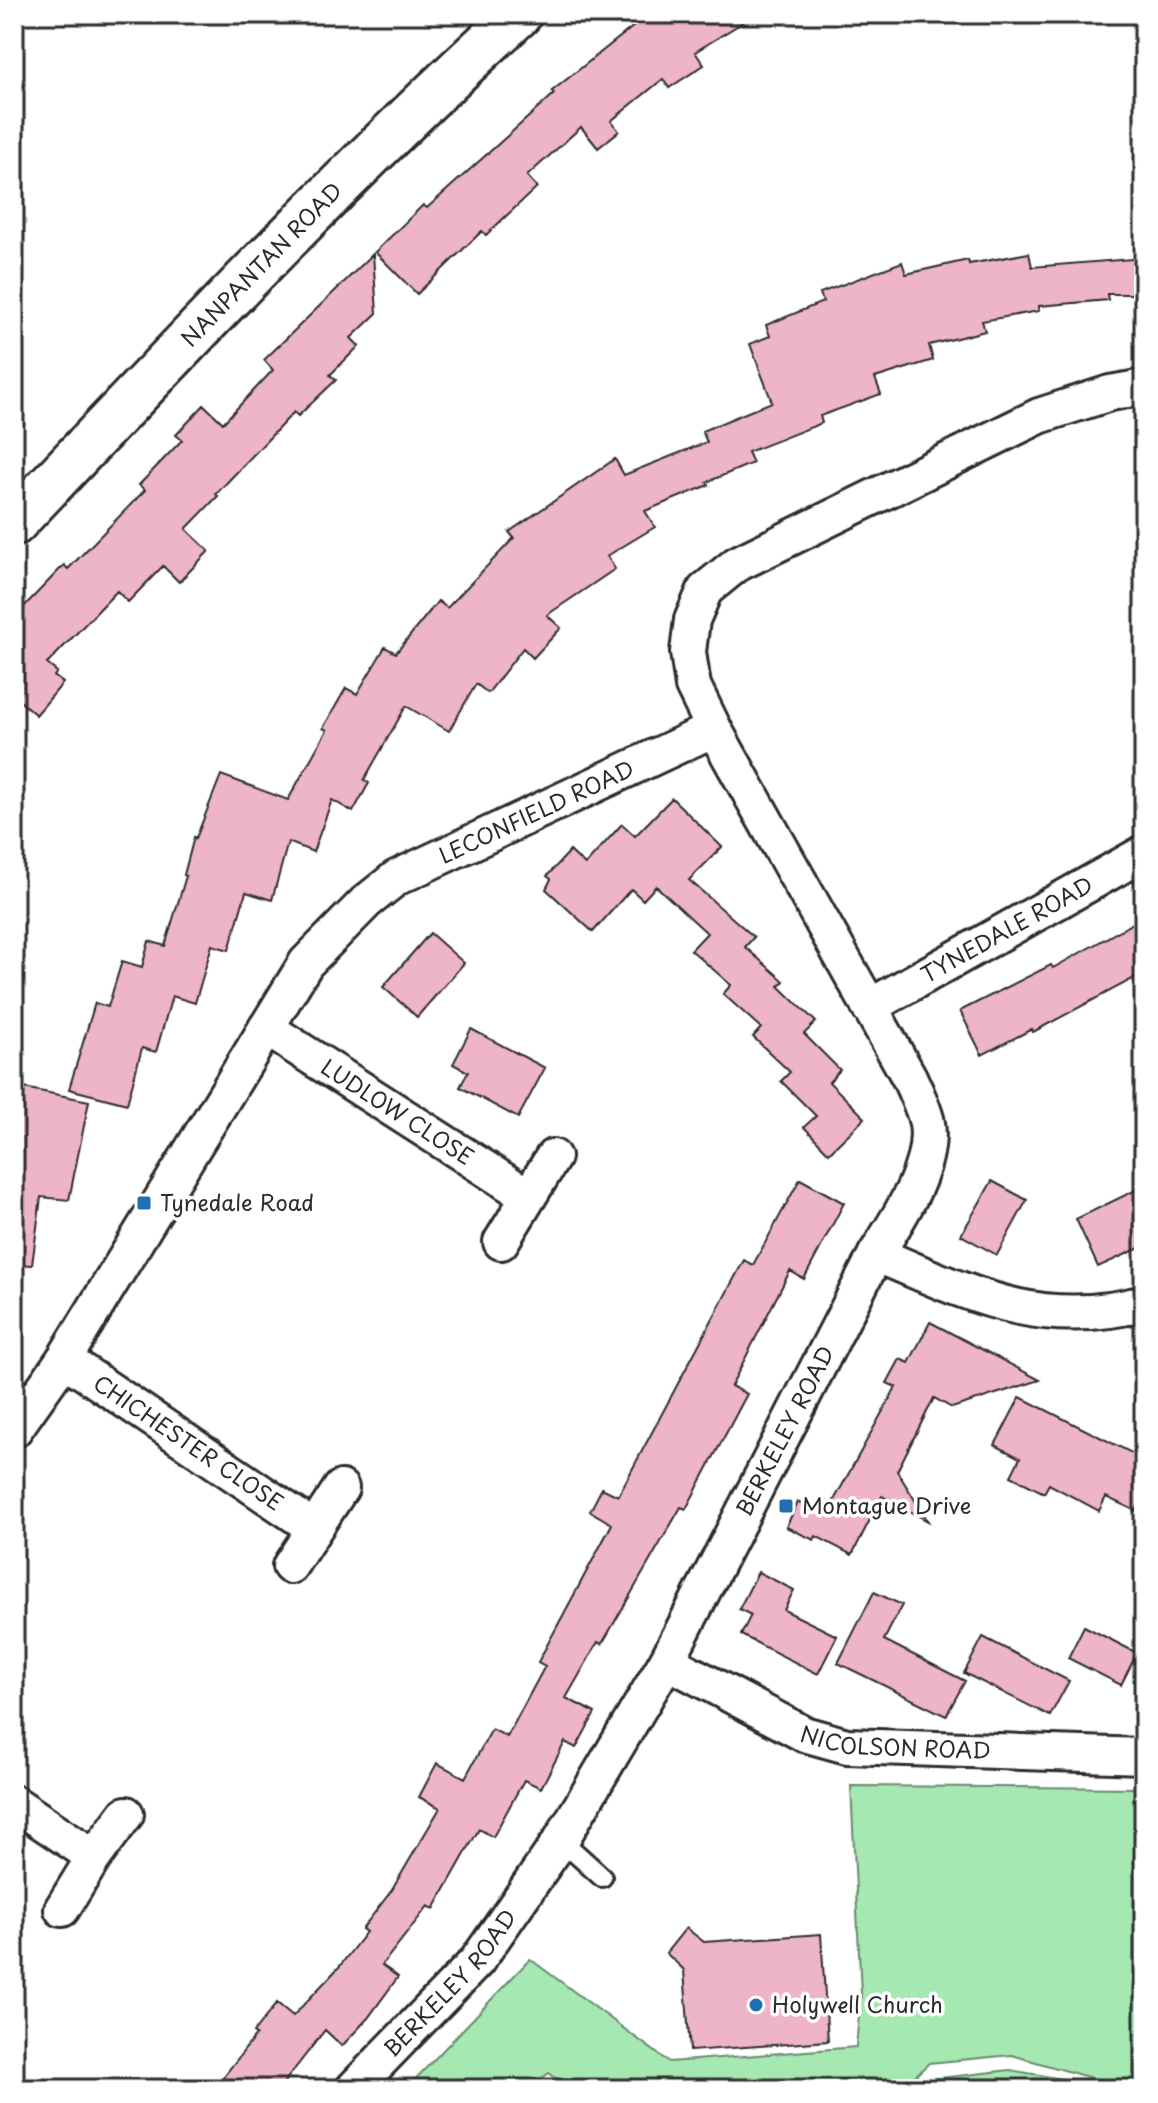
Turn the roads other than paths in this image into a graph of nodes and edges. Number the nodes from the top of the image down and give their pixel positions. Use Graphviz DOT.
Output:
graph roads {
  1 [pos="519,14"];
  2 [pos="1144,387"];
  3 [pos="14,523"];
  4 [pos="714,729"];
  5 [pos="1144,853"];
  6 [pos="869,1007"];
  7 [pos="266,1028"];
  8 [pos="553,1157"];
  9 [pos="528,1196"];
  10 [pos="501,1242"];
  11 [pos="876,1254"];
  12 [pos="1144,1303"];
  13 [pos="64,1359"];
  14 [pos="14,1430"];
  15 [pos="341,1488"];
  16 [pos="314,1528"];
  17 [pos="290,1566"];
  18 [pos="667,1661"];
  19 [pos="1144,1756"];
  20 [pos="14,1803"];
  21 [pos="126,1814"];
  22 [pos="561,1840"];
  23 [pos="94,1857"];
  24 [pos="602,1877"];
  25 [pos="62,1909"];
  26 [pos="353,2089"];
  1 -- 3 [label="street, NANPANTAN ROAD"];
  2 -- 4 [label="street"];
  4 -- 6 [label="street, BERKELEY ROAD"];
  4 -- 7 [label="street, LECONFIELD ROAD"];
  5 -- 6 [label="street, TYNEDALE ROAD"];
  6 -- 11 [label="street, BERKELEY ROAD"];
  7 -- 9 [label="street, LUDLOW CLOSE"];
  7 -- 13 [label="street, LECONFIELD ROAD"];
  8 -- 9 [label="street"];
  9 -- 10 [label="street"];
  11 -- 12 [label="street"];
  11 -- 18 [label="street, BERKELEY ROAD"];
  13 -- 14 [label="street, LECONFIELD ROAD"];
  13 -- 16 [label="street, CHICHESTER CLOSE"];
  15 -- 16 [label="street"];
  16 -- 17 [label="street"];
  18 -- 19 [label="street, NICOLSON ROAD"];
  18 -- 22 [label="street, BERKELEY ROAD"];
  20 -- 23 [label="street"];
  21 -- 23 [label="street"];
  22 -- 24 [label="lane"];
  22 -- 26 [label="street, BERKELEY ROAD"];
  23 -- 25 [label="street"];
}
